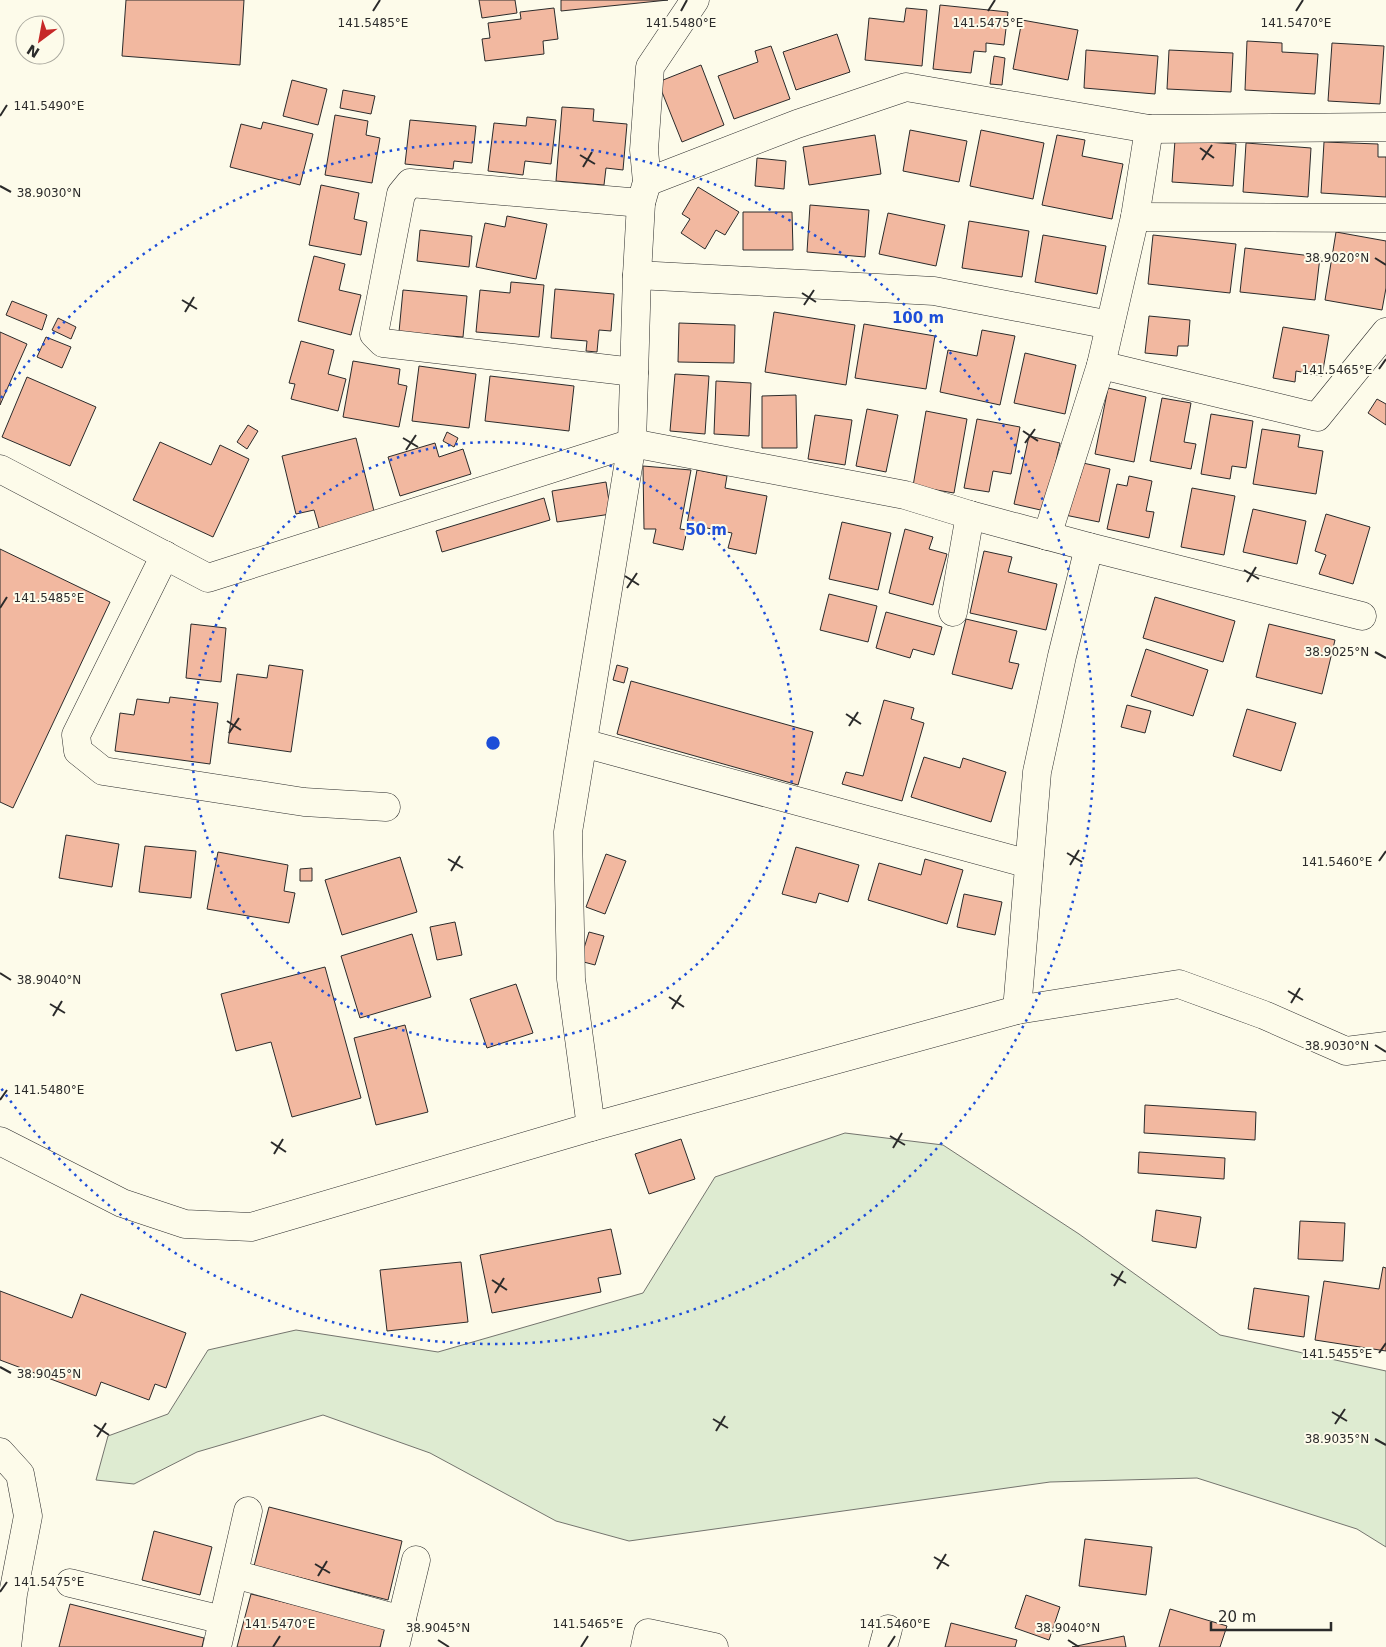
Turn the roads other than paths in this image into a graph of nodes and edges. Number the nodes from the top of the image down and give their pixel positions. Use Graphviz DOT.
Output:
graph roads {
  1 [pos="695,0"];
  2 [pos="1386,127"];
  3 [pos="1149,129"];
  4 [pos="644,193"];
  5 [pos="1135,217"];
  6 [pos="1386,218"];
  7 [pos="637,275"];
  8 [pos="1110,325"];
  9 [pos="1386,332"];
  10 [pos="1101,365"];
  11 [pos="634,372"];
  12 [pos="632,443"];
  13 [pos="0,469"];
  14 [pos="970,515"];
  15 [pos="1047,536"];
  16 [pos="1089,547"];
  17 [pos="165,555"];
  18 [pos="953,612"];
  19 [pos="1362,616"];
  20 [pos="583,743"];
  21 [pos="386,807"];
  22 [pos="1029,864"];
  23 [pos="1017,1010"];
  24 [pos="1386,1046"];
  25 [pos="591,1127"];
  26 [pos="0,1140"];
  27 [pos="0,1452"];
  28 [pos="248,1511"];
  29 [pos="416,1560"];
  30 [pos="234,1574"];
  31 [pos="70,1583"];
  32 [pos="223,1620"];
  33 [pos="402,1620"];
  34 [pos="7,1647"];
  35 [pos="217,1647"];
  36 [pos="396,1647"];
  37 [pos="645,1647"];
  38 [pos="714,1647"];
  1 -- 4 [label="street"];
  2 -- 3 [label="street"];
  3 -- 4 [label="street"];
  3 -- 5 [label="street"];
  4 -- 7 [label="street"];
  4 -- 11 [label="street"];
  5 -- 6 [label="street"];
  5 -- 8 [label="street"];
  7 -- 8 [label="street"];
  7 -- 11 [label="street"];
  8 -- 10 [label="street"];
  9 -- 10 [label="street"];
  10 -- 15 [label="street"];
  11 -- 12 [label="street"];
  12 -- 14 [label="street"];
  12 -- 17 [label="street"];
  12 -- 20 [label="street"];
  13 -- 17 [label="street"];
  14 -- 15 [label="street"];
  14 -- 18 [label="street"];
  15 -- 16 [label="street"];
  16 -- 19 [label="street"];
  16 -- 22 [label="street"];
  17 -- 21 [label="street"];
  20 -- 22 [label="street"];
  20 -- 25 [label="street"];
  22 -- 23 [label="street"];
  23 -- 24 [label="street"];
  23 -- 25 [label="street"];
  25 -- 26 [label="street"];
  27 -- 34 [label="street"];
  28 -- 30 [label="street"];
  29 -- 33 [label="street"];
  30 -- 32 [label="street"];
  30 -- 33 [label="street"];
  31 -- 32 [label="street"];
  32 -- 35 [label="street"];
  33 -- 36 [label="street"];
  37 -- 38 [label="street"];
}
